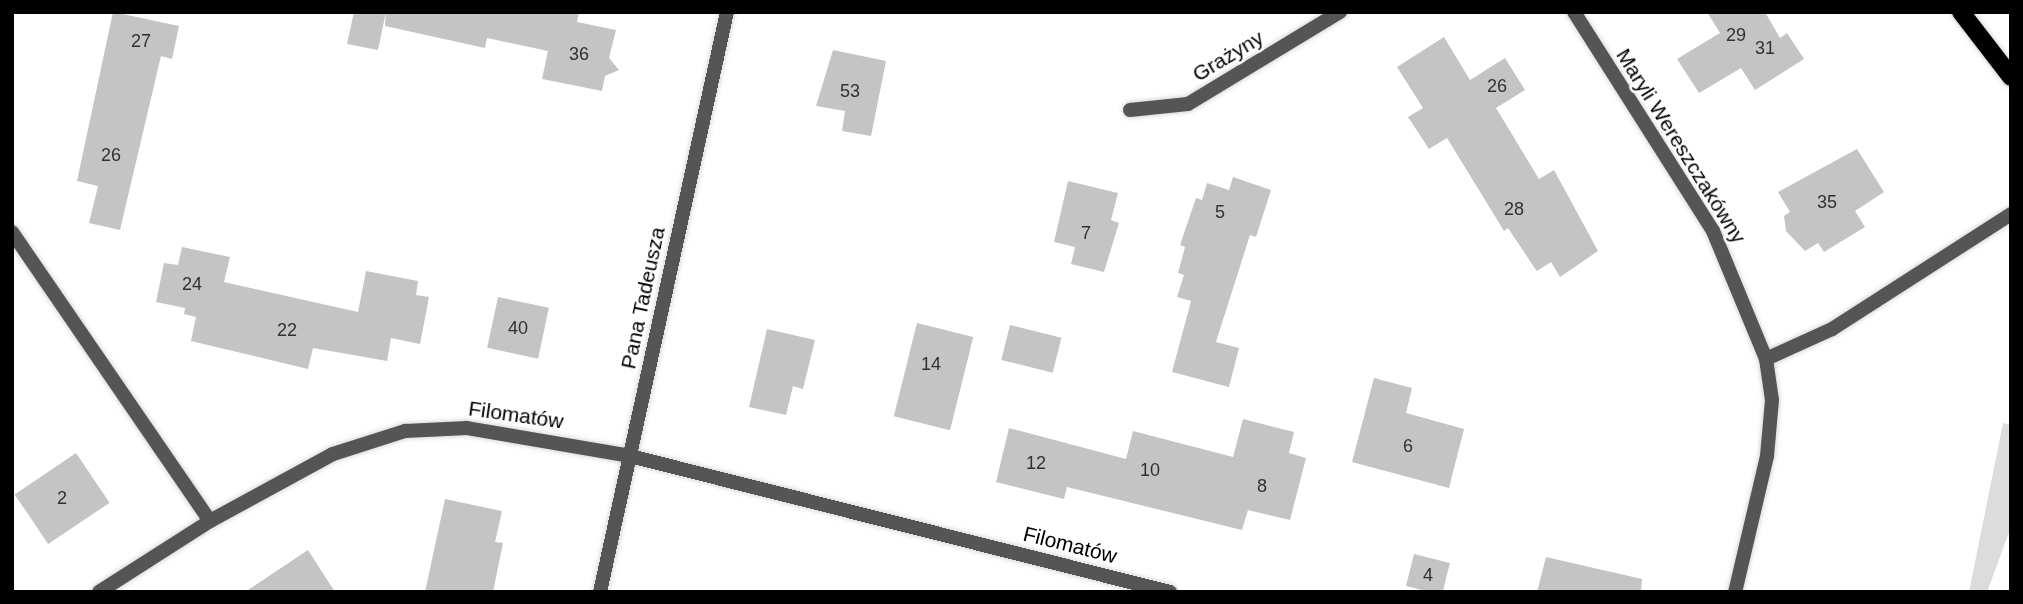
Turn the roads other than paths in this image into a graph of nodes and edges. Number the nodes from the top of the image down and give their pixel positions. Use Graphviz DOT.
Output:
graph roads {
  1 [pos="727,12"];
  2 [pos="1340,12"];
  3 [pos="1574,12"];
  4 [pos="1961,12"];
  5 [pos="2011,77"];
  6 [pos="1130,110"];
  7 [pos="2011,214"];
  8 [pos="12,232"];
  9 [pos="1766,359"];
  10 [pos="630,456"];
  11 [pos="210,521"];
  12 [pos="99,592"];
  13 [pos="600,592"];
  14 [pos="1170,592"];
  15 [pos="1734,592"];
  1 -- 10 [label="street, Pana Tadeusza"];
  2 -- 6 [label="street, Grażyny"];
  3 -- 9 [label="street, Maryli Wereszczakówny"];
  4 -- 5 [label="main road"];
  7 -- 9 [label="street"];
  8 -- 11 [label="street"];
  9 -- 15 [label="street, Maryli Wereszczakówny"];
  10 -- 11 [label="street, Filomatów"];
  10 -- 13 [label="street, Pana Tadeusza"];
  10 -- 14 [label="street, Filomatów"];
  11 -- 12 [label="street, Filomatów"];
}
